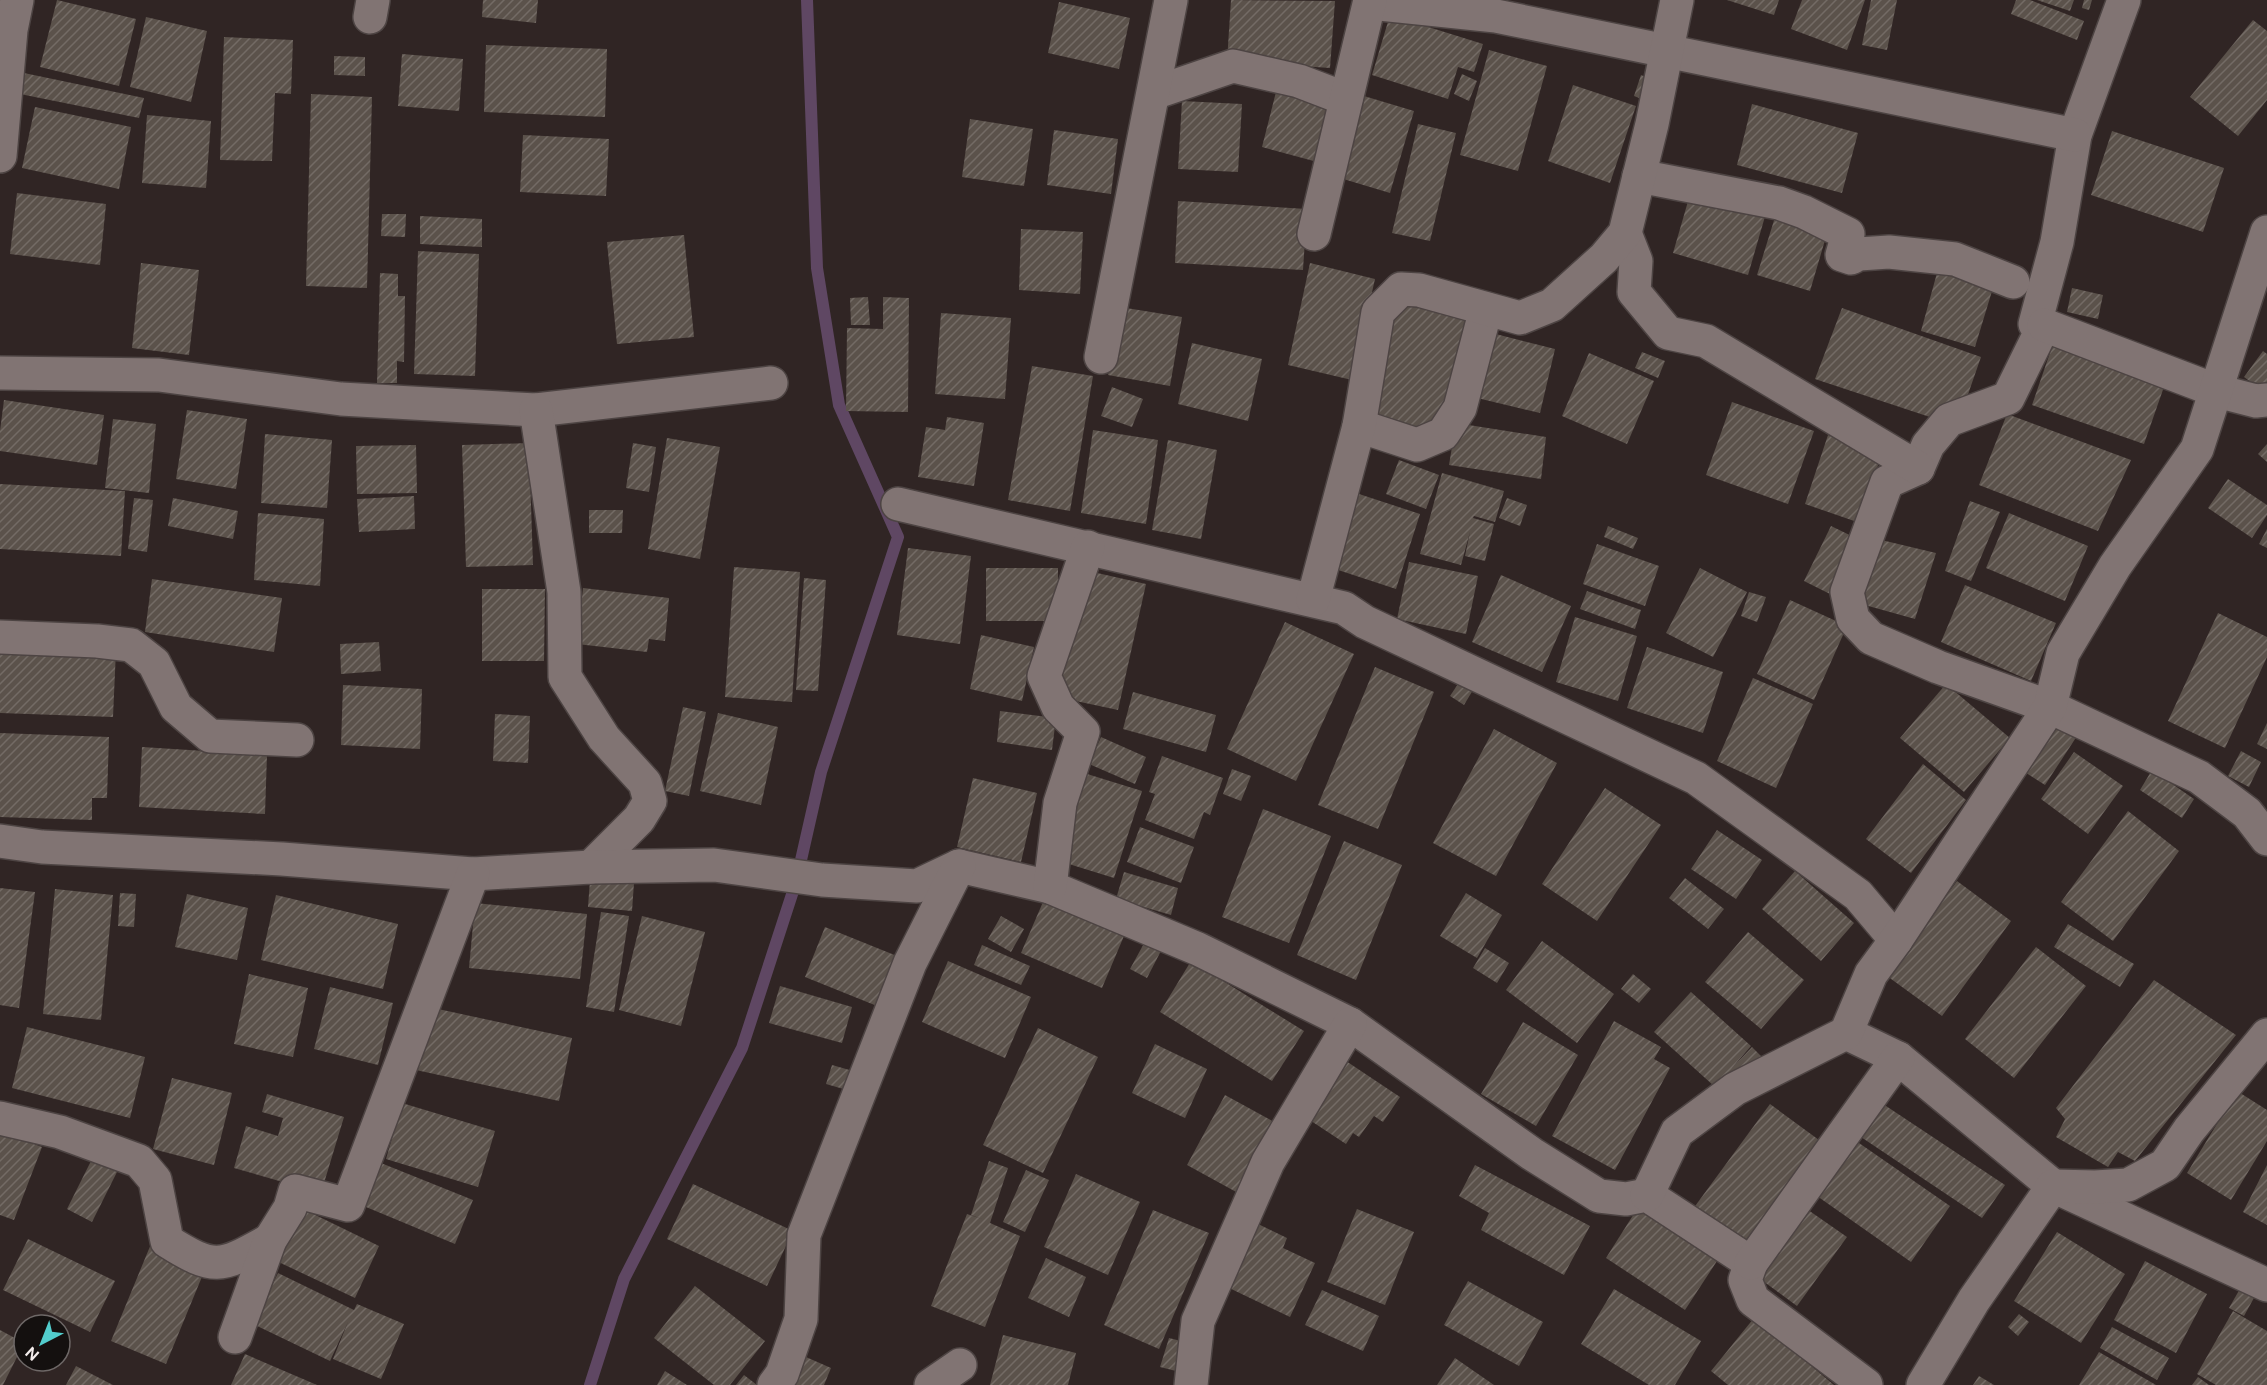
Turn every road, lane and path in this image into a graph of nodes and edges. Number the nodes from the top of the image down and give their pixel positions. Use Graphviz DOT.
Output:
graph roads {
  1 [pos="1171,0"];
  2 [pos="1677,0"];
  3 [pos="2124,0"];
  4 [pos="1370,1"];
  5 [pos="9,19"];
  6 [pos="1668,51"];
  7 [pos="1722,61"];
  8 [pos="1154,93"];
  9 [pos="1346,99"];
  10 [pos="1652,124"];
  11 [pos="2075,135"];
  12 [pos="0,156"];
  13 [pos="1639,176"];
  14 [pos="2267,232"];
  15 [pos="1625,233"];
  16 [pos="1314,234"];
  17 [pos="2057,242"];
  18 [pos="2013,282"];
  19 [pos="1486,309"];
  20 [pos="2039,325"];
  21 [pos="1101,357"];
  22 [pos="0,373"];
  23 [pos="771,383"];
  24 [pos="2217,391"];
  25 [pos="2267,400"];
  26 [pos="536,410"];
  27 [pos="1359,426"];
  28 [pos="1918,468"];
  29 [pos="897,504"];
  30 [pos="1088,547"];
  31 [pos="1313,600"];
  32 [pos="0,636"];
  33 [pos="2050,707"];
  34 [pos="297,740"];
  35 [pos="2267,839"];
  36 [pos="0,841"];
  37 [pos="959,866"];
  38 [pos="591,867"];
  39 [pos="473,874"];
  40 [pos="1050,887"];
  41 [pos="1896,940"];
  42 [pos="1350,1024"];
  43 [pos="1846,1033"];
  44 [pos="2267,1035"];
  45 [pos="1898,1058"];
  46 [pos="0,1118"];
  47 [pos="2053,1186"];
  48 [pos="1647,1195"];
  49 [pos="270,1240"];
  50 [pos="1751,1263"];
  51 [pos="2267,1285"];
  52 [pos="235,1337"];
  53 [pos="960,1365"];
  54 [pos="774,1385"];
  55 [pos="932,1385"];
  56 [pos="1191,1385"];
  57 [pos="1866,1385"];
  58 [pos="1923,1385"];
  1 -- 8 [label="street"];
  2 -- 6 [label="street"];
  3 -- 11 [label="street"];
  4 -- 6 [label="street"];
  4 -- 9 [label="street"];
  5 -- 12 [label="street"];
  6 -- 7 [label="street"];
  6 -- 10 [label="street"];
  7 -- 10 [label="street"];
  7 -- 11 [label="street"];
  8 -- 9 [label="street"];
  8 -- 21 [label="street"];
  9 -- 16 [label="street"];
  10 -- 13 [label="street"];
  11 -- 17 [label="street"];
  13 -- 15 [label="street"];
  13 -- 18 [label="street"];
  14 -- 24 [label="street"];
  15 -- 19 [label="street"];
  15 -- 28 [label="street"];
  17 -- 18 [label="street"];
  17 -- 20 [label="street"];
  18 -- 20 [label="street"];
  19 -- 27 [label="street"];
  19 -- 27 [label="street"];
  20 -- 24 [label="street"];
  20 -- 28 [label="street"];
  22 -- 26 [label="street"];
  23 -- 26 [label="street"];
  24 -- 25 [label="street"];
  24 -- 33 [label="street"];
  26 -- 38 [label="street"];
  27 -- 31 [label="street"];
  28 -- 33 [label="street"];
  29 -- 30 [label="street"];
  30 -- 31 [label="street"];
  30 -- 40 [label="street"];
  31 -- 41 [label="street"];
  32 -- 34 [label="street"];
  33 -- 35 [label="street"];
  33 -- 41 [label="street"];
  36 -- 39 [label="street"];
  37 -- 38 [label="street"];
  37 -- 40 [label="street"];
  37 -- 54 [label="street"];
  38 -- 39 [label="street"];
  39 -- 49 [label="street"];
  40 -- 42 [label="street"];
  41 -- 43 [label="street"];
  42 -- 48 [label="street"];
  42 -- 56 [label="street"];
  43 -- 45 [label="street"];
  43 -- 48 [label="street"];
  44 -- 47 [label="street"];
  45 -- 47 [label="street"];
  45 -- 50 [label="street"];
  46 -- 49 [label="street"];
  47 -- 51 [label="street"];
  47 -- 58 [label="street"];
  48 -- 50 [label="street"];
  49 -- 52 [label="street"];
  50 -- 57 [label="street"];
  53 -- 55 [label="street"];
}
